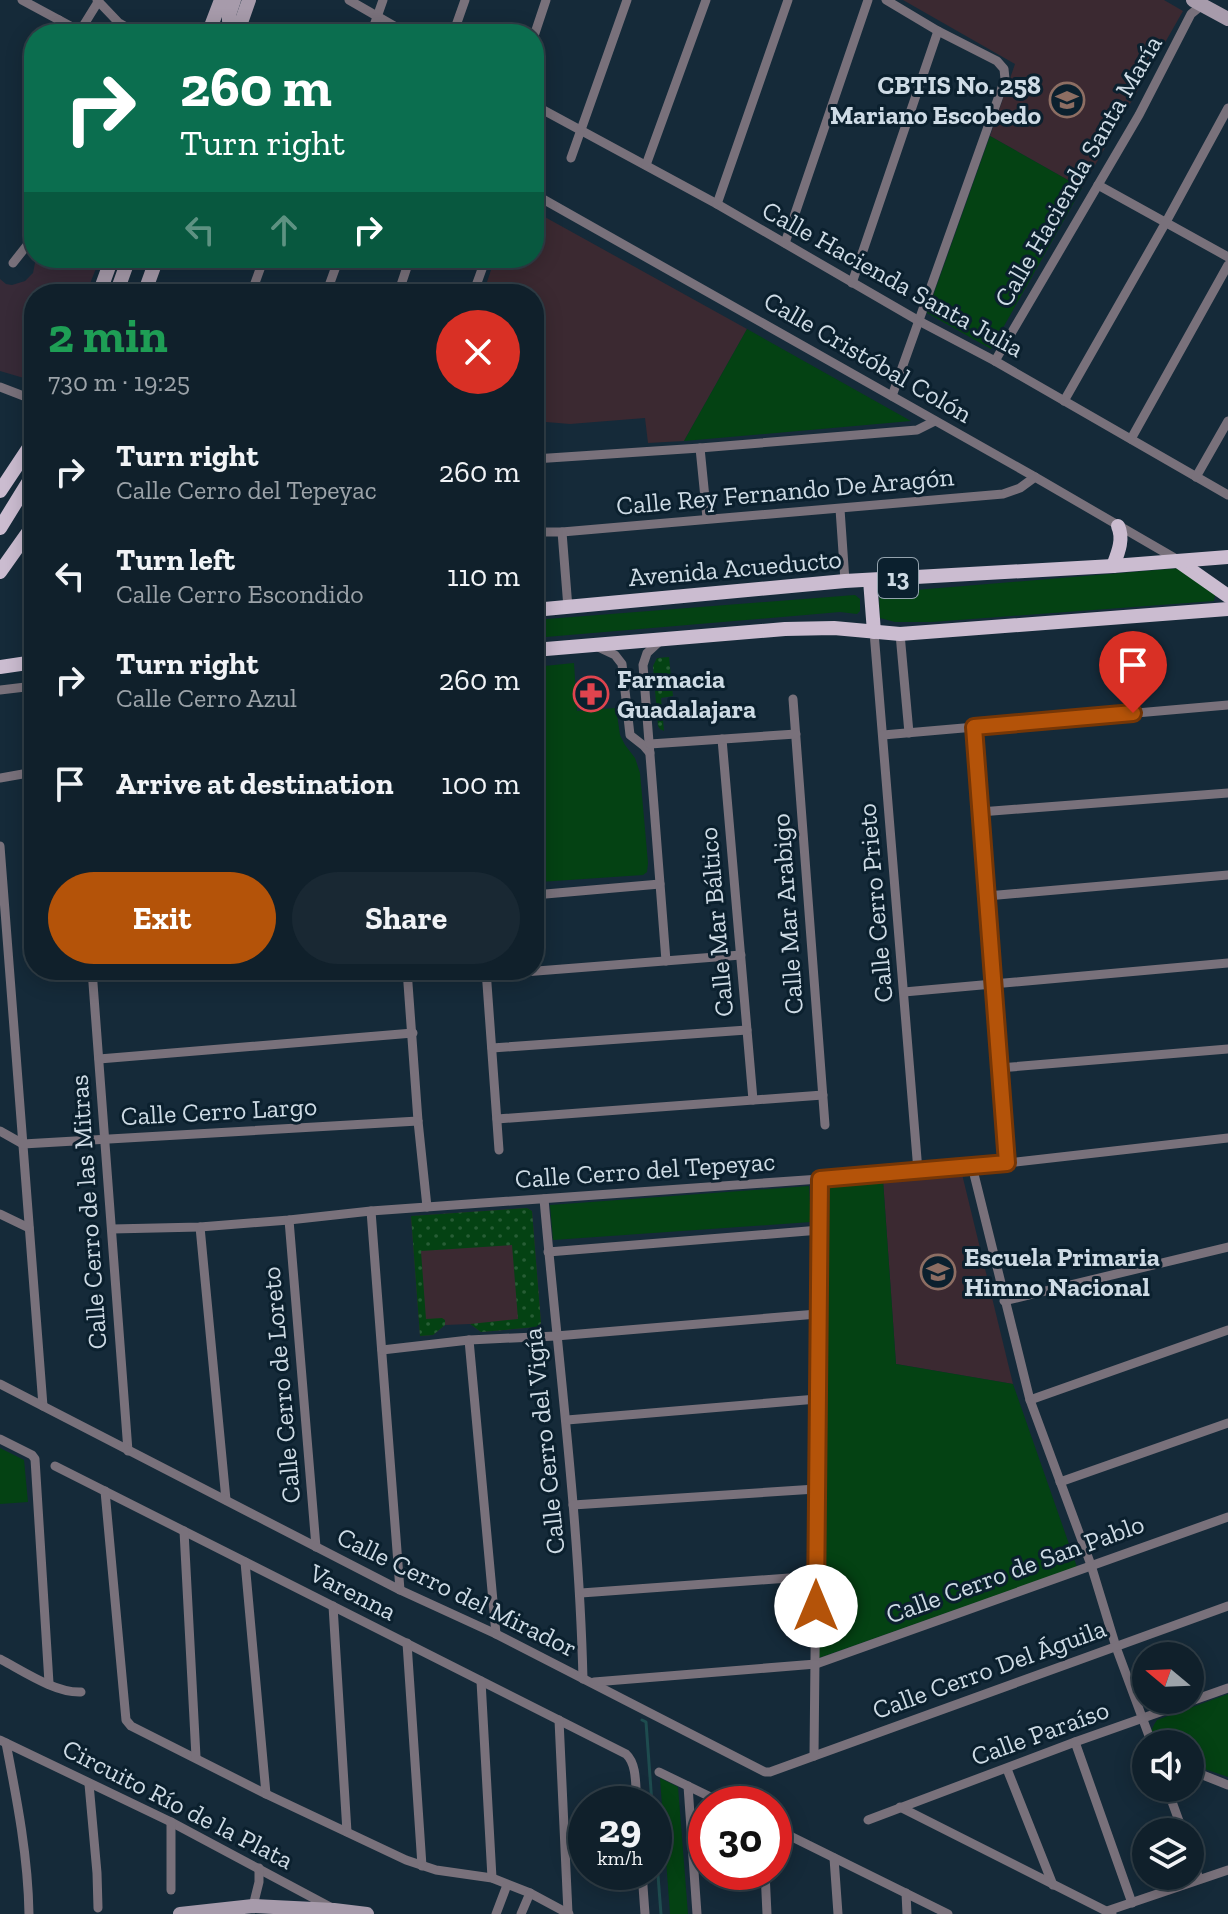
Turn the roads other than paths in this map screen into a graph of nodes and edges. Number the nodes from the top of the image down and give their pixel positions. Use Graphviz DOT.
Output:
graph roads {
  1 [pos="22,0"];
  2 [pos="221,0"];
  3 [pos="234,0"];
  4 [pos="249,0"];
  5 [pos="349,0"];
  6 [pos="383,0"];
  7 [pos="465,0"];
  8 [pos="546,0"];
  9 [pos="627,0"];
  10 [pos="706,0"];
  11 [pos="788,0"];
  12 [pos="868,0"];
  13 [pos="886,0"];
  14 [pos="97,1"];
  15 [pos="1200,2"];
  16 [pos="377,16"];
  17 [pos="1228,19"];
  18 [pos="59,20"];
  19 [pos="58,24"];
  20 [pos="66,24"];
  21 [pos="86,24"];
  22 [pos="121,24"];
  23 [pos="211,24"];
  24 [pos="231,24"];
  25 [pos="241,24"];
  26 [pos="374,24"];
  27 [pos="391,24"];
  28 [pos="457,24"];
  29 [pos="538,24"];
  30 [pos="938,31"];
  31 [pos="1228,108"];
  32 [pos="544,111"];
  33 [pos="581,132"];
  34 [pos="571,158"];
  35 [pos="646,165"];
  36 [pos="1098,185"];
  37 [pos="544,200"];
  38 [pos="717,204"];
  39 [pos="1166,222"];
  40 [pos="785,243"];
  41 [pos="24,249"];
  42 [pos="1228,257"];
  43 [pos="13,263"];
  44 [pos="1228,265"];
  45 [pos="852,283"];
  46 [pos="919,321"];
  47 [pos="995,361"];
  48 [pos="0,387"];
  49 [pos="24,396"];
  50 [pos="892,396"];
  51 [pos="1064,401"];
  52 [pos="935,421"];
  53 [pos="1228,421"];
  54 [pos="1131,439"];
  55 [pos="700,448"];
  56 [pos="24,455"];
  57 [pos="544,458"];
  58 [pos="1035,477"];
  59 [pos="1196,477"];
  60 [pos="24,489"];
  61 [pos="0,491"];
  62 [pos="1228,495"];
  63 [pos="840,509"];
  64 [pos="707,518"];
  65 [pos="1118,526"];
  66 [pos="0,528"];
  67 [pos="544,532"];
  68 [pos="562,532"];
  69 [pos="24,538"];
  70 [pos="1228,557"];
  71 [pos="1178,561"];
  72 [pos="1113,566"];
  73 [pos="0,572"];
  74 [pos="870,580"];
  75 [pos="845,581"];
  76 [pos="1228,596"];
  77 [pos="568,608"];
  78 [pos="544,609"];
  79 [pos="1228,609"];
  80 [pos="874,632"];
  81 [pos="900,634"];
  82 [pos="663,639"];
  83 [pos="592,645"];
  84 [pos="544,649"];
  85 [pos="24,663"];
  86 [pos="0,667"];
  87 [pos="644,681"];
  88 [pos="624,682"];
  89 [pos="24,687"];
  90 [pos="0,690"];
  91 [pos="793,699"];
  92 [pos="1228,705"];
  93 [pos="974,727"];
  94 [pos="909,733"];
  95 [pos="796,734"];
  96 [pos="883,735"];
  97 [pos="722,739"];
  98 [pos="650,744"];
  99 [pos="651,756"];
  100 [pos="24,774"];
  101 [pos="0,778"];
  102 [pos="1228,793"];
  103 [pos="980,812"];
  104 [pos="0,846"];
  105 [pos="1228,875"];
  106 [pos="660,884"];
  107 [pos="544,894"];
  108 [pos="987,896"];
  109 [pos="741,955"];
  110 [pos="666,961"];
  111 [pos="1228,963"];
  112 [pos="544,969"];
  113 [pos="93,980"];
  114 [pos="408,980"];
  115 [pos="487,980"];
  116 [pos="994,984"];
  117 [pos="904,992"];
  118 [pos="747,1030"];
  119 [pos="413,1033"];
  120 [pos="492,1048"];
  121 [pos="1228,1049"];
  122 [pos="99,1059"];
  123 [pos="999,1068"];
  124 [pos="823,1095"];
  125 [pos="753,1100"];
  126 [pos="497,1119"];
  127 [pos="418,1121"];
  128 [pos="825,1125"];
  129 [pos="0,1131"];
  130 [pos="1228,1138"];
  131 [pos="105,1140"];
  132 [pos="23,1144"];
  133 [pos="499,1150"];
  134 [pos="1007,1163"];
  135 [pos="972,1166"];
  136 [pos="918,1171"];
  137 [pos="820,1179"];
  138 [pos="544,1199"];
  139 [pos="427,1207"];
  140 [pos="371,1211"];
  141 [pos="0,1214"];
  142 [pos="289,1220"];
  143 [pos="200,1227"];
  144 [pos="29,1228"];
  145 [pos="112,1229"];
  146 [pos="820,1230"];
  147 [pos="1228,1247"];
  148 [pos="548,1252"];
  149 [pos="1004,1301"];
  150 [pos="817,1314"];
  151 [pos="1228,1330"];
  152 [pos="556,1336"];
  153 [pos="469,1340"];
  154 [pos="382,1350"];
  155 [pos="0,1384"];
  156 [pos="817,1399"];
  157 [pos="1030,1400"];
  158 [pos="43,1406"];
  159 [pos="567,1420"];
  160 [pos="1228,1423"];
  161 [pos="0,1439"];
  162 [pos="128,1451"];
  163 [pos="55,1466"];
  164 [pos="1060,1482"];
  165 [pos="816,1489"];
  166 [pos="105,1491"];
  167 [pos="226,1500"];
  168 [pos="573,1505"];
  169 [pos="1228,1517"];
  170 [pos="184,1531"];
  171 [pos="316,1547"];
  172 [pos="245,1562"];
  173 [pos="1091,1565"];
  174 [pos="816,1576"];
  175 [pos="400,1590"];
  176 [pos="581,1593"];
  177 [pos="333,1606"];
  178 [pos="1228,1606"];
  179 [pos="496,1634"];
  180 [pos="407,1643"];
  181 [pos="1116,1647"];
  182 [pos="0,1659"];
  183 [pos="816,1664"];
  184 [pos="481,1681"];
  185 [pos="587,1681"];
  186 [pos="49,1683"];
  187 [pos="1228,1688"];
  188 [pos="81,1692"];
  189 [pos="1143,1719"];
  190 [pos="559,1720"];
  191 [pos="1147,1730"];
  192 [pos="3,1741"];
  193 [pos="1075,1742"];
  194 [pos="814,1756"];
  195 [pos="196,1757"];
  196 [pos="1007,1769"];
  197 [pos="659,1772"];
  198 [pos="765,1772"];
  199 [pos="1204,1776"];
  200 [pos="89,1784"];
  201 [pos="1228,1785"];
  202 [pos="635,1786"];
  203 [pos="688,1786"];
  204 [pos="266,1794"];
  205 [pos="900,1807"];
  206 [pos="868,1820"];
  207 [pos="171,1822"];
  208 [pos="347,1832"];
  209 [pos="792,1837"];
  210 [pos="834,1858"];
  211 [pos="422,1866"];
  212 [pos="259,1868"];
  213 [pos="1228,1870"];
  214 [pos="1204,1877"];
  215 [pos="492,1878"];
  216 [pos="507,1885"];
  217 [pos="1053,1885"];
  218 [pos="171,1890"];
  219 [pos="643,1890"];
  220 [pos="695,1890"];
  221 [pos="766,1890"];
  222 [pos="1168,1890"];
  223 [pos="530,1893"];
  224 [pos="906,1893"];
  225 [pos="1132,1903"];
  226 [pos="253,1906"];
  227 [pos="98,1908"];
  228 [pos="334,1910"];
  229 [pos="231,1911"];
  230 [pos="1109,1912"];
  231 [pos="29,1914"];
  232 [pos="180,1914"];
  233 [pos="367,1914"];
  234 [pos="496,1914"];
  235 [pos="521,1914"];
  236 [pos="568,1914"];
  237 [pos="645,1914"];
  238 [pos="697,1914"];
  239 [pos="767,1914"];
  240 [pos="838,1914"];
  241 [pos="907,1914"];
  242 [pos="948,1914"];
  1 -- 18 [label="street"];
  2 -- 23 [label="main road"];
  3 -- 24 [label="main road"];
  4 -- 25 [label="main road"];
  5 -- 16 [label="street"];
  6 -- 16 [label="street"];
  7 -- 28 [label="street"];
  8 -- 29 [label="street"];
  9 -- 33 [label="street"];
  10 -- 35 [label="street"];
  11 -- 38 [label="street"];
  12 -- 40 [label="street"];
  13 -- 30 [label="street"];
  14 -- 21 [label="street"];
  14 -- 22 [label="street"];
  15 -- 17 [label="main road"];
  15 -- 36 [label="street, Calle Hacienda Santa María"];
  16 -- 26 [label="street"];
  16 -- 27 [label="street"];
  18 -- 19 [label="street"];
  18 -- 20 [label="street"];
  30 -- 45 [label="street"];
  30 -- 46 [label="street"];
  31 -- 39 [label="street"];
  32 -- 33 [label="street, Calle Hacienda Santa Julia"];
  33 -- 34 [label="street"];
  33 -- 35 [label="street, Calle Hacienda Santa Julia"];
  35 -- 38 [label="street, Calle Hacienda Santa Julia"];
  36 -- 39 [label="street"];
  36 -- 47 [label="street, Calle Hacienda Santa María"];
  37 -- 50 [label="street, Calle Cristóbal Colón"];
  38 -- 40 [label="street, Calle Hacienda Santa Julia"];
  39 -- 42 [label="street"];
  39 -- 51 [label="street"];
  40 -- 45 [label="street, Calle Hacienda Santa Julia"];
  41 -- 43 [label="street"];
  44 -- 54 [label="street"];
  45 -- 46 [label="street, Calle Hacienda Santa Julia"];
  46 -- 47 [label="street, Calle Hacienda Santa Julia"];
  46 -- 50 [label="street"];
  47 -- 51 [label="street, Calle Hacienda Santa Julia"];
  48 -- 49 [label="street"];
  50 -- 52 [label="street, Calle Cristóbal Colón"];
  51 -- 54 [label="street, Calle Hacienda Santa Julia"];
  52 -- 55 [label="street"];
  52 -- 58 [label="street, Calle Cristóbal Colón"];
  53 -- 59 [label="street"];
  54 -- 59 [label="street, Calle Hacienda Santa Julia"];
  55 -- 57 [label="street"];
  55 -- 64 [label="street"];
  56 -- 61 [label="main road"];
  58 -- 63 [label="street, Calle Rey Fernando De Aragón"];
  58 -- 65 [label="street, Calle Cristóbal Colón"];
  59 -- 62 [label="street, Calle Hacienda Santa Julia"];
  60 -- 66 [label="main road"];
  63 -- 64 [label="street, Calle Rey Fernando De Aragón"];
  63 -- 75 [label="street"];
  64 -- 68 [label="street, Calle Rey Fernando De Aragón"];
  65 -- 71 [label="street, Calle Cristóbal Colón"];
  65 -- 72 [label="main road"];
  67 -- 68 [label="street, Calle Rey Fernando De Aragón"];
  68 -- 77 [label="street"];
  69 -- 73 [label="main road"];
  70 -- 71 [label="main road, Avenida Acueducto / 13"];
  71 -- 72 [label="main road, Avenida Acueducto / 13"];
  71 -- 76 [label="main road"];
  72 -- 74 [label="main road, Avenida Acueducto / 13"];
  74 -- 75 [label="main road, Avenida Acueducto / 13"];
  74 -- 80 [label="main road"];
  75 -- 77 [label="main road, Avenida Acueducto / 13"];
  77 -- 78 [label="main road, Avenida Acueducto / 13"];
  79 -- 81 [label="main road, 13"];
  80 -- 81 [label="main road, 13"];
  80 -- 82 [label="main road, 13"];
  80 -- 96 [label="street, Calle Cerro Prieto"];
  81 -- 94 [label="street"];
  82 -- 83 [label="main road, 13"];
  82 -- 87 [label="street"];
  83 -- 84 [label="main road, 13"];
  83 -- 88 [label="street"];
  85 -- 86 [label="main road"];
  87 -- 88 [label="street"];
  87 -- 98 [label="street"];
  88 -- 99 [label="street"];
  89 -- 90 [label="street"];
  91 -- 95 [label="street, Calle Mar Arabigo"];
  92 -- 93 [label="street"];
  93 -- 94 [label="street"];
  93 -- 103 [label="street"];
  94 -- 96 [label="street"];
  95 -- 97 [label="street"];
  95 -- 124 [label="street, Calle Mar Arabigo"];
  96 -- 117 [label="street, Calle Cerro Prieto"];
  97 -- 98 [label="street"];
  97 -- 109 [label="street, Calle Mar Báltico"];
  98 -- 99 [label="street"];
  99 -- 106 [label="street"];
  100 -- 101 [label="street"];
  102 -- 103 [label="street"];
  103 -- 108 [label="street"];
  104 -- 132 [label="street"];
  105 -- 108 [label="street"];
  106 -- 107 [label="street"];
  106 -- 110 [label="street"];
  108 -- 116 [label="street"];
  109 -- 110 [label="street"];
  109 -- 118 [label="street, Calle Mar Báltico"];
  110 -- 112 [label="street"];
  111 -- 116 [label="street"];
  113 -- 122 [label="street, Calle Cerro de las Mitras"];
  114 -- 119 [label="street"];
  115 -- 120 [label="street"];
  116 -- 117 [label="street"];
  116 -- 123 [label="street"];
  117 -- 136 [label="street, Calle Cerro Prieto"];
  118 -- 120 [label="street"];
  118 -- 125 [label="street, Calle Mar Báltico"];
  119 -- 122 [label="street"];
  119 -- 127 [label="street"];
  120 -- 126 [label="street"];
  121 -- 123 [label="street"];
  122 -- 131 [label="street, Calle Cerro de las Mitras"];
  123 -- 134 [label="street"];
  124 -- 125 [label="street"];
  124 -- 128 [label="street, Calle Mar Arabigo"];
  125 -- 126 [label="street"];
  126 -- 133 [label="street"];
  127 -- 131 [label="street, Calle Cerro Largo"];
  127 -- 139 [label="street"];
  129 -- 132 [label="street"];
  130 -- 134 [label="street, Calle Cerro del Tepeyac"];
  131 -- 132 [label="street, Calle Cerro Largo"];
  131 -- 145 [label="street, Calle Cerro de las Mitras"];
  132 -- 144 [label="street"];
  134 -- 135 [label="street, Calle Cerro del Tepeyac"];
  135 -- 136 [label="street, Calle Cerro del Tepeyac"];
  135 -- 149 [label="street"];
  136 -- 137 [label="street, Calle Cerro del Tepeyac"];
  137 -- 138 [label="street, Calle Cerro del Tepeyac"];
  137 -- 146 [label="street"];
  138 -- 139 [label="street, Calle Cerro del Tepeyac"];
  138 -- 148 [label="street, Calle Cerro del Vigía"];
  139 -- 140 [label="street, Calle Cerro del Tepeyac"];
  140 -- 142 [label="street, Calle Cerro del Tepeyac"];
  140 -- 154 [label="street"];
  141 -- 144 [label="street"];
  142 -- 143 [label="street, Calle Cerro del Tepeyac"];
  142 -- 171 [label="street, Calle Cerro de Loreto"];
  143 -- 145 [label="street, Calle Cerro del Tepeyac"];
  143 -- 167 [label="street"];
  144 -- 158 [label="street"];
  145 -- 162 [label="street, Calle Cerro de las Mitras"];
  146 -- 148 [label="street"];
  146 -- 150 [label="street"];
  147 -- 149 [label="street"];
  148 -- 152 [label="street, Calle Cerro del Vigía"];
  149 -- 157 [label="street"];
  150 -- 152 [label="street"];
  150 -- 156 [label="street"];
  151 -- 157 [label="street"];
  152 -- 153 [label="street"];
  152 -- 159 [label="street, Calle Cerro del Vigía"];
  153 -- 154 [label="street"];
  153 -- 179 [label="street"];
  154 -- 175 [label="street"];
  155 -- 158 [label="street, Calle Cerro del Mirador"];
  156 -- 159 [label="street"];
  156 -- 165 [label="street"];
  157 -- 164 [label="street"];
  158 -- 162 [label="street, Calle Cerro del Mirador"];
  159 -- 168 [label="street, Calle Cerro del Vigía"];
  160 -- 164 [label="street"];
  161 -- 186 [label="street"];
  162 -- 167 [label="street, Calle Cerro del Mirador"];
  163 -- 166 [label="street, Varenna"];
  164 -- 173 [label="street"];
  165 -- 168 [label="street"];
  165 -- 174 [label="street"];
  166 -- 170 [label="street, Varenna"];
  166 -- 195 [label="street"];
  167 -- 171 [label="street, Calle Cerro del Mirador"];
  168 -- 176 [label="street, Calle Cerro del Vigía"];
  169 -- 173 [label="street, Calle Cerro de San Pablo"];
  170 -- 172 [label="street, Varenna"];
  170 -- 195 [label="street"];
  171 -- 175 [label="street, Calle Cerro del Mirador"];
  172 -- 177 [label="street, Varenna"];
  172 -- 204 [label="street"];
  173 -- 181 [label="street"];
  173 -- 183 [label="street, Calle Cerro de San Pablo"];
  174 -- 176 [label="street"];
  174 -- 183 [label="street"];
  175 -- 179 [label="street, Calle Cerro del Mirador"];
  176 -- 185 [label="street, Calle Cerro del Vigía"];
  177 -- 180 [label="street, Varenna"];
  177 -- 208 [label="street"];
  178 -- 181 [label="street, Calle Cerro Del Águila"];
  179 -- 185 [label="street, Calle Cerro del Mirador"];
  180 -- 184 [label="street, Varenna"];
  180 -- 211 [label="street"];
  181 -- 189 [label="street"];
  181 -- 194 [label="street, Calle Cerro Del Águila"];
  182 -- 186 [label="street"];
  183 -- 185 [label="street, Calle Cerro de San Pablo"];
  183 -- 194 [label="street"];
  184 -- 190 [label="street, Varenna"];
  184 -- 215 [label="street"];
  185 -- 198 [label="street, Calle Cerro del Mirador"];
  186 -- 188 [label="street"];
  187 -- 189 [label="street, Calle Paraíso"];
  189 -- 191 [label="street"];
  189 -- 193 [label="street, Calle Paraíso"];
  190 -- 202 [label="street, Varenna"];
  190 -- 236 [label="street"];
  192 -- 200 [label="street, Circuito Río de la Plata"];
  192 -- 231 [label="street"];
  193 -- 196 [label="street, Calle Paraíso"];
  193 -- 225 [label="street"];
  194 -- 198 [label="street, Calle Cerro Del Águila"];
  195 -- 204 [label="street"];
  196 -- 205 [label="street, Calle Paraíso"];
  196 -- 217 [label="street"];
  197 -- 203 [label="street"];
  199 -- 201 [label="street"];
  200 -- 207 [label="street, Circuito Río de la Plata"];
  200 -- 227 [label="street"];
  204 -- 208 [label="street"];
  205 -- 206 [label="street, Calle Paraíso"];
  205 -- 217 [label="street"];
  207 -- 212 [label="street, Circuito Río de la Plata"];
  207 -- 218 [label="street"];
  208 -- 211 [label="street"];
  209 -- 210 [label="street"];
  210 -- 224 [label="street"];
  210 -- 240 [label="street"];
  211 -- 215 [label="street"];
  212 -- 226 [label="street"];
  212 -- 228 [label="street, Circuito Río de la Plata"];
  213 -- 214 [label="street"];
  215 -- 216 [label="street"];
  216 -- 223 [label="street"];
  216 -- 234 [label="street"];
  217 -- 230 [label="street"];
  219 -- 237 [label="street"];
  220 -- 238 [label="street"];
  221 -- 239 [label="street"];
  222 -- 225 [label="street"];
  223 -- 235 [label="street"];
  223 -- 236 [label="street"];
  224 -- 241 [label="street"];
  224 -- 242 [label="street"];
  225 -- 230 [label="street"];
  226 -- 228 [label="main road"];
  226 -- 229 [label="main road"];
  228 -- 233 [label="main road"];
  229 -- 232 [label="main road"];
}
